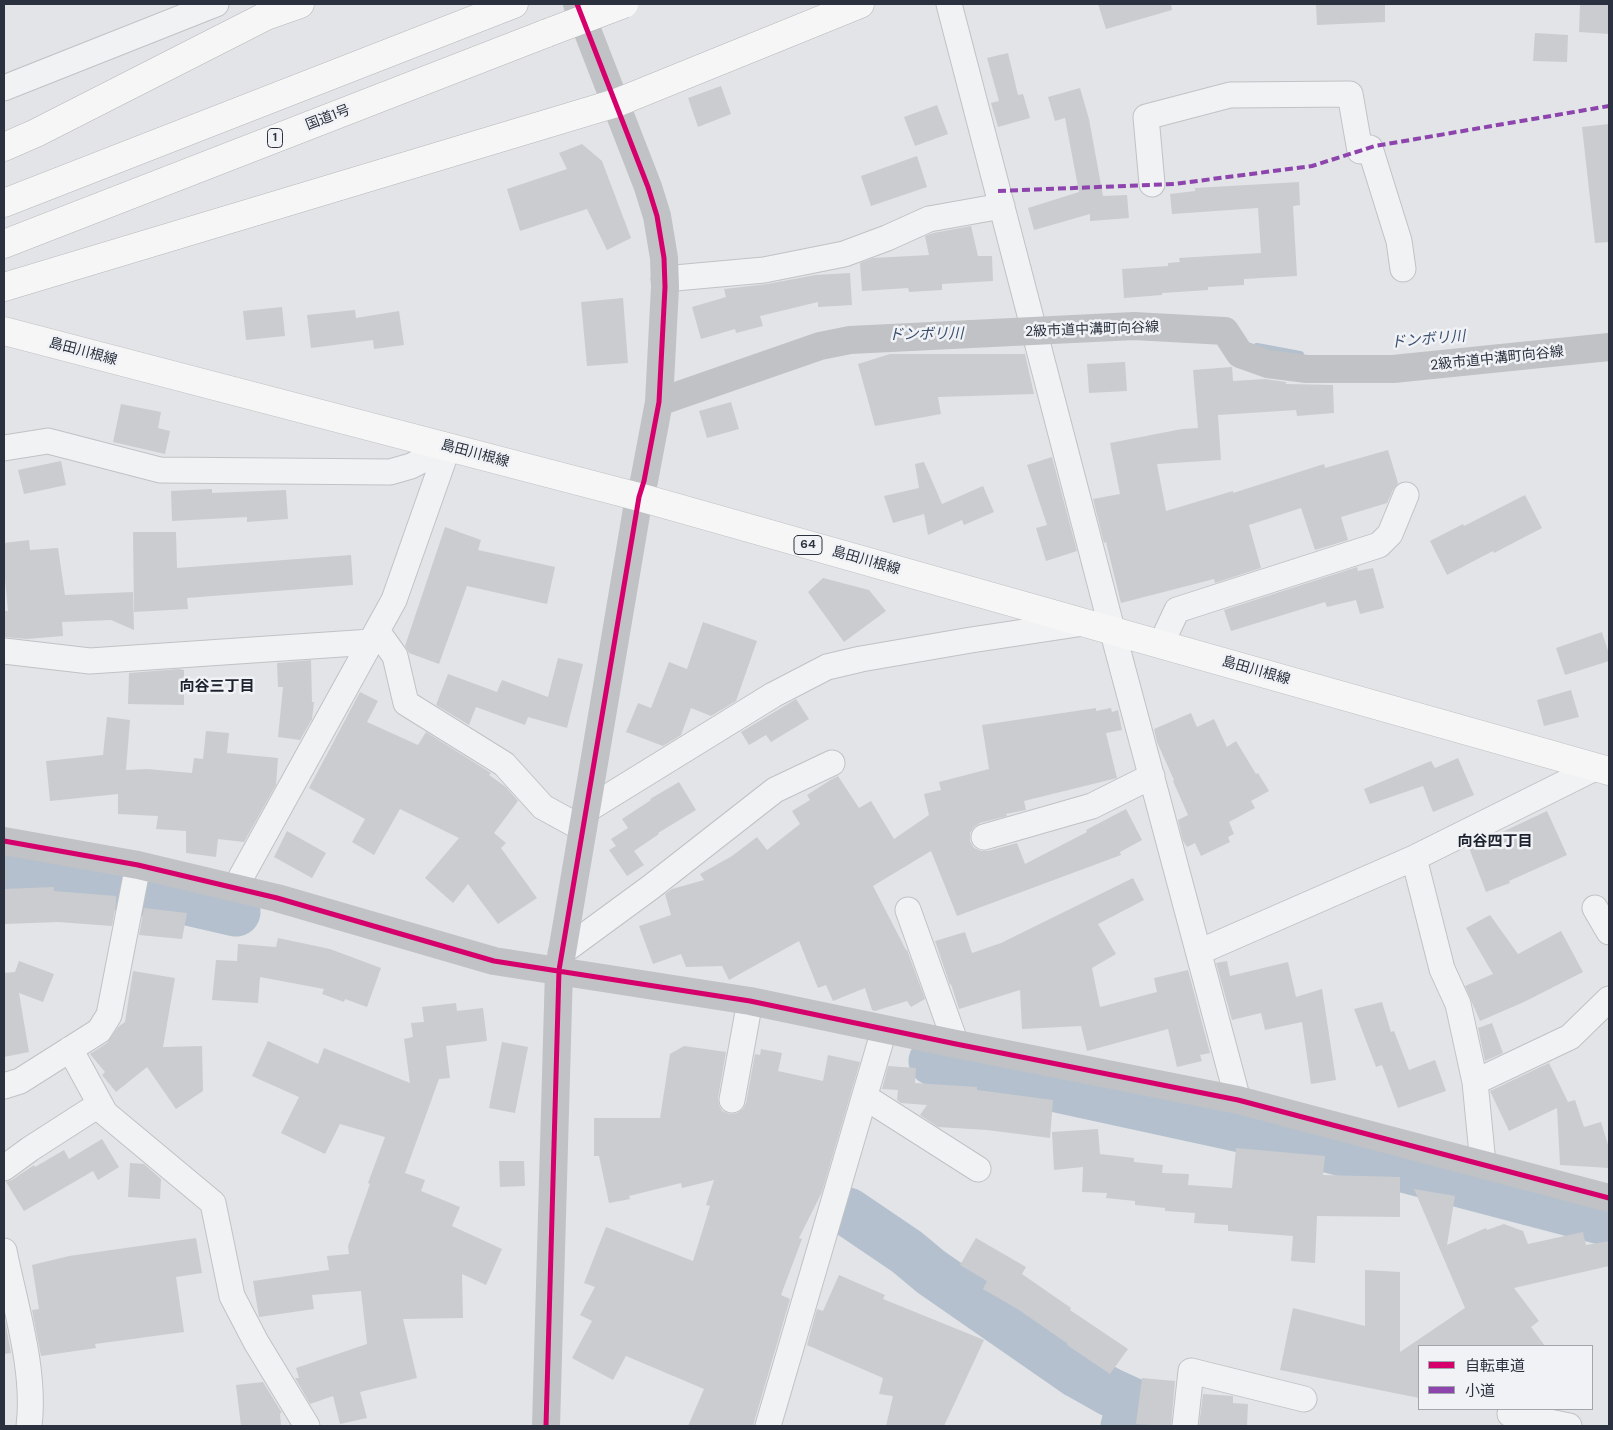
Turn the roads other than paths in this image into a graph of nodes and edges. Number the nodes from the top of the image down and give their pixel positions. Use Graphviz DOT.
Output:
graph roads {
  1 [pos="216,4"];
  2 [pos="300,4"];
  3 [pos="514,4"];
  4 [pos="577,4"];
  5 [pos="624,4"];
  6 [pos="860,4"];
  7 [pos="949,4"];
  8 [pos="4,88"];
  9 [pos="616,103"];
  10 [pos="4,147"];
  11 [pos="1152,184"];
  12 [pos="4,202"];
  13 [pos="1002,206"];
  14 [pos="4,244"];
  15 [pos="1403,269"];
  16 [pos="664,279"];
  17 [pos="5,286"];
  18 [pos="4,331"];
  19 [pos="1034,332"];
  20 [pos="1609,347"];
  21 [pos="659,402"];
  22 [pos="448,447"];
  23 [pos="4,448"];
  24 [pos="1406,495"];
  25 [pos="639,497"];
  26 [pos="1085,623"];
  27 [pos="1114,631"];
  28 [pos="374,637"];
  29 [pos="1161,644"];
  30 [pos="4,651"];
  31 [pos="832,763"];
  32 [pos="1603,769"];
  33 [pos="1152,776"];
  34 [pos="584,820"];
  35 [pos="984,837"];
  36 [pos="4,841"];
  37 [pos="1414,858"];
  38 [pos="138,865"];
  39 [pos="235,888"];
  40 [pos="1594,908"];
  41 [pos="908,910"];
  42 [pos="1609,932"];
  43 [pos="1199,952"];
  44 [pos="560,961"];
  45 [pos="1609,999"];
  46 [pos="750,1001"];
  47 [pos="884,1030"];
  48 [pos="956,1044"];
  49 [pos="70,1049"];
  50 [pos="1475,1082"];
  51 [pos="4,1086"];
  52 [pos="865,1097"];
  53 [pos="732,1100"];
  54 [pos="1238,1100"];
  55 [pos="100,1104"];
  56 [pos="1483,1164"];
  57 [pos="4,1168"];
  58 [pos="978,1169"];
  59 [pos="1609,1198"];
  60 [pos="4,1250"];
  61 [pos="1304,1398"];
  62 [pos="1510,1414"];
  63 [pos="29,1426"];
  64 [pos="307,1426"];
  65 [pos="546,1426"];
  66 [pos="768,1426"];
  67 [pos="1185,1426"];
  68 [pos="1569,1426"];
  1 -- 8 [label="street"];
  2 -- 10 [label="main road"];
  3 -- 12 [label="main road"];
  4 -- 9 [label="street"];
  5 -- 14 [label="main road, 国道1号 / 1, bridge"];
  6 -- 9 [label="main road"];
  7 -- 13 [label="street"];
  9 -- 16 [label="street"];
  9 -- 17 [label="main road"];
  11 -- 15 [label="street"];
  13 -- 16 [label="street"];
  13 -- 19 [label="street"];
  16 -- 21 [label="street"];
  18 -- 22 [label="main road, 島田川根線 / 64"];
  19 -- 20 [label="street, 2級市道中溝町向谷線"];
  19 -- 21 [label="street, 2級市道中溝町向谷線"];
  19 -- 27 [label="street"];
  21 -- 25 [label="street"];
  22 -- 23 [label="street"];
  22 -- 25 [label="main road, 島田川根線 / 64"];
  22 -- 28 [label="street"];
  24 -- 29 [label="street"];
  25 -- 26 [label="main road, 島田川根線 / 64"];
  25 -- 34 [label="street"];
  26 -- 27 [label="main road, 島田川根線 / 64"];
  26 -- 34 [label="street"];
  27 -- 29 [label="main road, 島田川根線 / 64"];
  27 -- 33 [label="street"];
  28 -- 30 [label="street"];
  28 -- 34 [label="street"];
  28 -- 39 [label="street"];
  29 -- 32 [label="main road, 島田川根線 / 64"];
  31 -- 44 [label="street"];
  32 -- 37 [label="street"];
  33 -- 35 [label="street"];
  33 -- 43 [label="street"];
  34 -- 44 [label="street"];
  36 -- 38 [label="street"];
  37 -- 43 [label="street"];
  37 -- 50 [label="street"];
  38 -- 39 [label="street"];
  38 -- 49 [label="street"];
  39 -- 44 [label="street"];
  40 -- 42 [label="street"];
  41 -- 48 [label="street"];
  43 -- 54 [label="street"];
  44 -- 46 [label="street"];
  44 -- 65 [label="street"];
  45 -- 50 [label="street"];
  46 -- 47 [label="street"];
  46 -- 53 [label="street"];
  47 -- 48 [label="street"];
  47 -- 52 [label="street"];
  48 -- 54 [label="street"];
  49 -- 51 [label="street"];
  49 -- 55 [label="street"];
  50 -- 56 [label="street"];
  52 -- 58 [label="street"];
  52 -- 66 [label="street"];
  54 -- 56 [label="street"];
  55 -- 57 [label="street"];
  55 -- 64 [label="street"];
  56 -- 59 [label="street"];
  60 -- 63 [label="street"];
  61 -- 67 [label="street"];
  62 -- 68 [label="street"];
}
